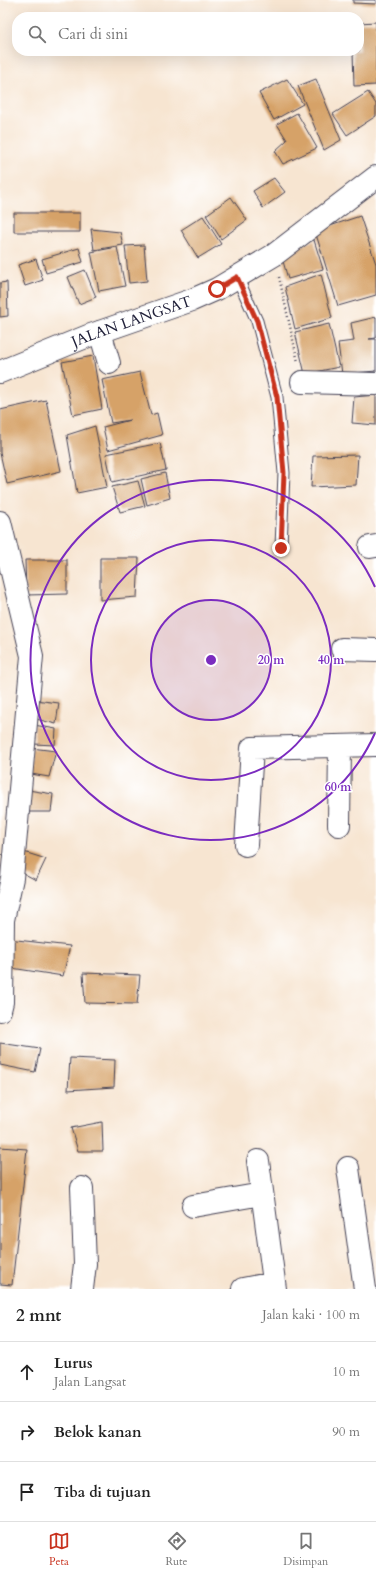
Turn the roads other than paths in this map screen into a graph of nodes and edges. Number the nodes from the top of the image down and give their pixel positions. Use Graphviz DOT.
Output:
graph roads {
  1 [pos="376,177"];
  2 [pos="237,277"];
  3 [pos="100,332"];
  4 [pos="109,363"];
  5 [pos="0,372"];
  6 [pos="302,382"];
  7 [pos="376,384"];
  8 [pos="0,522"];
  9 [pos="281,548"];
  10 [pos="342,649"];
  11 [pos="376,650"];
  12 [pos="376,745"];
  13 [pos="340,746"];
  14 [pos="339,825"];
  15 [pos="246,845"];
  16 [pos="0,1010"];
  17 [pos="258,1161"];
  18 [pos="348,1168"];
  19 [pos="82,1188"];
  20 [pos="262,1194"];
  21 [pos="193,1206"];
  22 [pos="275,1286"];
  23 [pos="82,1289"];
  24 [pos="242,1289"];
  25 [pos="365,1289"];
  1 -- 2 [label="street, JALAN LANGSAT"];
  2 -- 3 [label="street, JALAN LANGSAT"];
  2 -- 9 [label="lane"];
  3 -- 4 [label="street"];
  3 -- 5 [label="street, JALAN LANGSAT"];
  6 -- 7 [label="street"];
  8 -- 16 [label="street"];
  10 -- 11 [label="street"];
  12 -- 13 [label="street"];
  13 -- 14 [label="street"];
  13 -- 15 [label="street"];
  17 -- 20 [label="street"];
  18 -- 25 [label="street"];
  19 -- 23 [label="street"];
  20 -- 21 [label="street"];
  20 -- 22 [label="street"];
  22 -- 24 [label="street"];
}
